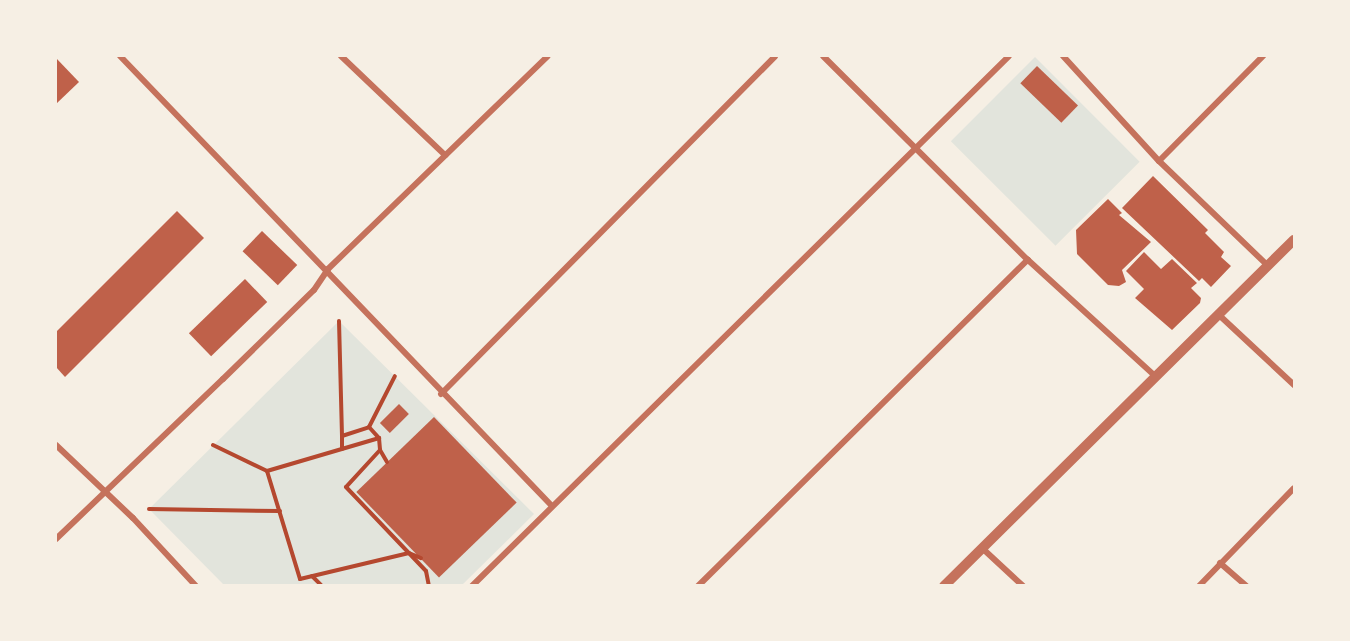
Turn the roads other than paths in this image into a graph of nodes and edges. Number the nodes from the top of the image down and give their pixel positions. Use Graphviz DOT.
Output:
graph roads {
  1 [pos="120,56"];
  2 [pos="341,56"];
  3 [pos="548,56"];
  4 [pos="775,56"];
  5 [pos="823,56"];
  6 [pos="1009,56"];
  7 [pos="1064,56"];
  8 [pos="1263,56"];
  9 [pos="916,145"];
  10 [pos="445,155"];
  11 [pos="1159,161"];
  12 [pos="1294,240"];
  13 [pos="1028,260"];
  14 [pos="1268,266"];
  15 [pos="328,269"];
  16 [pos="1219,315"];
  17 [pos="1156,377"];
  18 [pos="1294,385"];
  19 [pos="441,394"];
  20 [pos="56,445"];
  21 [pos="1294,488"];
  22 [pos="105,492"];
  23 [pos="551,506"];
  24 [pos="56,539"];
  25 [pos="982,548"];
  26 [pos="1220,563"];
  27 [pos="196,585"];
  28 [pos="472,585"];
  29 [pos="698,585"];
  30 [pos="944,585"];
  31 [pos="1023,585"];
  32 [pos="1199,585"];
  33 [pos="1246,585"];
  1 -- 15 [label="street"];
  2 -- 10 [label="street"];
  3 -- 10 [label="street"];
  4 -- 19 [label="street"];
  5 -- 9 [label="street"];
  6 -- 9 [label="street"];
  7 -- 11 [label="street"];
  8 -- 11 [label="street"];
  9 -- 13 [label="street"];
  9 -- 23 [label="street"];
  10 -- 15 [label="street"];
  11 -- 14 [label="street"];
  12 -- 14 [label="street"];
  13 -- 17 [label="street"];
  13 -- 29 [label="street"];
  14 -- 16 [label="street"];
  15 -- 19 [label="street"];
  15 -- 22 [label="street"];
  16 -- 17 [label="street"];
  16 -- 18 [label="street"];
  17 -- 25 [label="street"];
  19 -- 23 [label="street"];
  20 -- 22 [label="street"];
  21 -- 26 [label="street"];
  22 -- 24 [label="street"];
  22 -- 27 [label="street"];
  23 -- 28 [label="street"];
  25 -- 30 [label="street"];
  25 -- 31 [label="street"];
  26 -- 32 [label="street"];
  26 -- 33 [label="street"];
}
